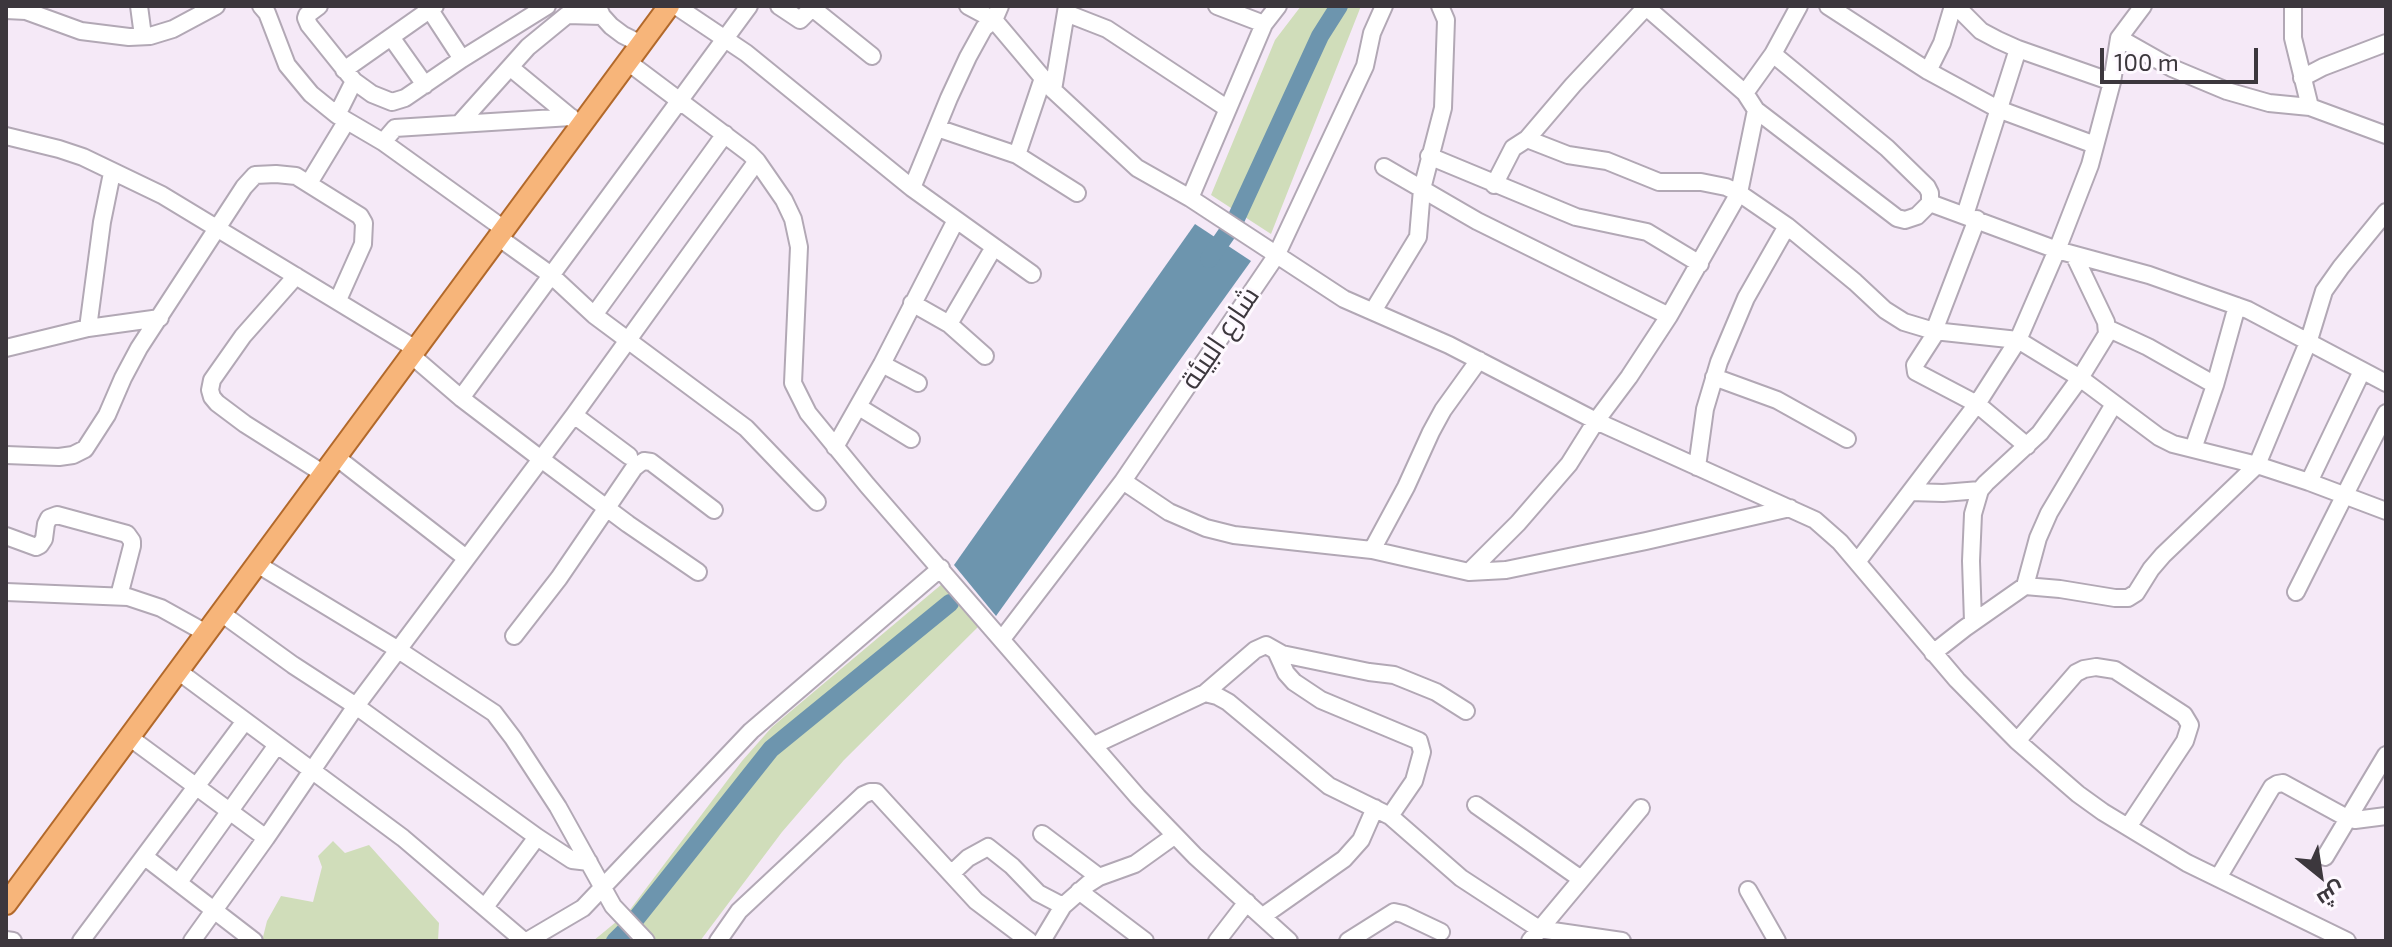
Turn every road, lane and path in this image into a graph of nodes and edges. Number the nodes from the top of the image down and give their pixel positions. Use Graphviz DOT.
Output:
graph roads {
  1 [pos="139,6"];
  2 [pos="216,6"];
  3 [pos="261,6"];
  4 [pos="319,6"];
  5 [pos="547,6"];
  6 [pos="669,6"];
  7 [pos="676,6"];
  8 [pos="749,6"];
  9 [pos="779,6"];
  10 [pos="968,6"];
  11 [pos="1217,6"];
  12 [pos="1278,6"];
  13 [pos="1384,6"];
  14 [pos="1440,6"];
  15 [pos="1799,6"];
  16 [pos="1828,6"];
  17 [pos="1954,6"];
  18 [pos="2143,6"];
  19 [pos="2293,6"];
  20 [pos="1646,7"];
  21 [pos="27,8"];
  22 [pos="432,8"];
  23 [pos="6,10"];
  24 [pos="565,10"];
  25 [pos="1067,10"];
  26 [pos="599,11"];
  27 [pos="410,13"];
  28 [pos="997,13"];
  29 [pos="1264,24"];
  30 [pos="143,36"];
  31 [pos="391,37"];
  32 [pos="2119,38"];
  33 [pos="724,39"];
  34 [pos="2386,43"];
  35 [pos="641,44"];
  36 [pos="2018,49"];
  37 [pos="1773,54"];
  38 [pos="872,56"];
  39 [pos="462,59"];
  40 [pos="628,62"];
  41 [pos="511,68"];
  42 [pos="1928,71"];
  43 [pos="349,75"];
  44 [pos="2302,78"];
  45 [pos="2112,82"];
  46 [pos="1048,84"];
  47 [pos="425,85"];
  48 [pos="1745,93"];
  49 [pos="679,99"];
  50 [pos="2310,107"];
  51 [pos="1228,109"];
  52 [pos="1998,109"];
  53 [pos="1756,110"];
  54 [pos="342,118"];
  55 [pos="576,121"];
  56 [pos="459,124"];
  57 [pos="937,128"];
  58 [pos="725,134"];
  59 [pos="2386,135"];
  60 [pos="6,136"];
  61 [pos="1527,139"];
  62 [pos="383,142"];
  63 [pos="2095,145"];
  64 [pos="1017,155"];
  65 [pos="1429,156"];
  66 [pos="757,161"];
  67 [pos="1384,167"];
  68 [pos="112,173"];
  69 [pos="309,183"];
  70 [pos="1494,185"];
  71 [pos="912,188"];
  72 [pos="1422,189"];
  73 [pos="1077,193"];
  74 [pos="1739,193"];
  75 [pos="1190,198"];
  76 [pos="1930,203"];
  77 [pos="2386,212"];
  78 [pos="1971,217"];
  79 [pos="956,220"];
  80 [pos="1787,226"];
  81 [pos="216,228"];
  82 [pos="501,233"];
  83 [pos="994,247"];
  84 [pos="2066,252"];
  85 [pos="1276,256"];
  86 [pos="1700,264"];
  87 [pos="1032,274"];
  88 [pos="551,275"];
  89 [pos="296,276"];
  90 [pos="338,300"];
  91 [pos="912,303"];
  92 [pos="2237,306"];
  93 [pos="1373,311"];
  94 [pos="594,315"];
  95 [pos="1669,316"];
  96 [pos="160,318"];
  97 [pos="949,324"];
  98 [pos="88,328"];
  99 [pos="2107,328"];
  100 [pos="1936,331"];
  101 [pos="629,340"];
  102 [pos="2018,340"];
  103 [pos="2309,340"];
  104 [pos="6,348"];
  105 [pos="414,352"];
  106 [pos="985,356"];
  107 [pos="1479,360"];
  108 [pos="882,364"];
  109 [pos="2362,371"];
  110 [pos="1714,377"];
  111 [pos="2080,378"];
  112 [pos="918,383"];
  113 [pos="2386,383"];
  114 [pos="2215,385"];
  115 [pos="461,398"];
  116 [pos="1977,404"];
  117 [pos="2114,404"];
  118 [pos="859,407"];
  119 [pos="2386,413"];
  120 [pos="574,415"];
  121 [pos="1596,421"];
  122 [pos="911,439"];
  123 [pos="1847,439"];
  124 [pos="2027,446"];
  125 [pos="835,447"];
  126 [pos="2193,449"];
  127 [pos="6,455"];
  128 [pos="629,456"];
  129 [pos="541,459"];
  130 [pos="330,465"];
  131 [pos="2257,465"];
  132 [pos="1697,467"];
  133 [pos="1123,481"];
  134 [pos="2309,482"];
  135 [pos="1980,490"];
  136 [pos="1910,492"];
  137 [pos="2345,496"];
  138 [pos="817,502"];
  139 [pos="607,507"];
  140 [pos="1790,508"];
  141 [pos="714,510"];
  142 [pos="2386,511"];
  143 [pos="6,536"];
  144 [pos="1372,550"];
  145 [pos="466,558"];
  146 [pos="1857,562"];
  147 [pos="257,564"];
  148 [pos="941,568"];
  149 [pos="698,572"];
  150 [pos="1469,572"];
  151 [pos="2025,586"];
  152 [pos="6,592"];
  153 [pos="2296,592"];
  154 [pos="119,596"];
  155 [pos="221,613"];
  156 [pos="1973,622"];
  157 [pos="206,633"];
  158 [pos="514,636"];
  159 [pos="1002,639"];
  160 [pos="397,649"];
  161 [pos="1276,651"];
  162 [pos="1933,653"];
  163 [pos="178,671"];
  164 [pos="1205,693"];
  165 [pos="356,706"];
  166 [pos="1466,711"];
  167 [pos="245,721"];
  168 [pos="129,737"];
  169 [pos="2017,741"];
  170 [pos="277,745"];
  171 [pos="1094,745"];
  172 [pos="2386,755"];
  173 [pos="312,771"];
  174 [pos="197,787"];
  175 [pos="1476,805"];
  176 [pos="1641,808"];
  177 [pos="230,810"];
  178 [pos="1382,812"];
  179 [pos="2386,816"];
  180 [pos="2347,818"];
  181 [pos="2128,827"];
  182 [pos="1042,834"];
  183 [pos="1174,836"];
  184 [pos="537,837"];
  185 [pos="266,838"];
  186 [pos="145,857"];
  187 [pos="2325,857"];
  188 [pos="589,862"];
  189 [pos="951,874"];
  190 [pos="1099,877"];
  191 [pos="2218,878"];
  192 [pos="1581,879"];
  193 [pos="179,882"];
  194 [pos="602,887"];
  195 [pos="1748,890"];
  196 [pos="1079,891"];
  197 [pos="1247,902"];
  198 [pos="6,904"];
  199 [pos="1063,906"];
  200 [pos="485,907"];
  201 [pos="214,910"];
  202 [pos="1263,916"];
  203 [pos="1441,932"];
  204 [pos="1535,935"];
  205 [pos="6,940"];
  206 [pos="13,941"];
  207 [pos="81,941"];
  208 [pos="192,941"];
  209 [pos="254,941"];
  210 [pos="526,941"];
  211 [pos="646,941"];
  212 [pos="718,941"];
  213 [pos="1029,941"];
  214 [pos="1042,941"];
  215 [pos="1145,941"];
  216 [pos="1217,941"];
  217 [pos="1289,941"];
  218 [pos="1348,941"];
  219 [pos="1622,941"];
  220 [pos="1777,941"];
  221 [pos="2347,941"];
  1 -- 30 [label="street"];
  2 -- 30 [label="street"];
  3 -- 54 [label="street"];
  4 -- 43 [label="street"];
  5 -- 39 [label="street"];
  6 -- 35 [label="main road"];
  7 -- 33 [label="street"];
  8 -- 33 [label="street"];
  9 -- 38 [label="street"];
  10 -- 28 [label="street"];
  11 -- 29 [label="street"];
  12 -- 29 [label="street"];
  13 -- 85 [label="street, شارع البيئة"];
  14 -- 65 [label="street"];
  15 -- 37 [label="street"];
  16 -- 42 [label="street"];
  17 -- 36 [label="street"];
  17 -- 42 [label="street"];
  18 -- 32 [label="street"];
  19 -- 44 [label="street"];
  20 -- 48 [label="street"];
  20 -- 61 [label="street"];
  21 -- 23 [label="street"];
  21 -- 30 [label="street"];
  22 -- 27 [label="street"];
  22 -- 39 [label="street"];
  24 -- 26 [label="street"];
  24 -- 41 [label="street"];
  25 -- 46 [label="street"];
  25 -- 51 [label="street"];
  26 -- 35 [label="street"];
  27 -- 31 [label="street"];
  28 -- 46 [label="street"];
  28 -- 57 [label="street"];
  29 -- 51 [label="street"];
  31 -- 43 [label="street"];
  31 -- 47 [label="street"];
  32 -- 45 [label="street"];
  32 -- 50 [label="street"];
  33 -- 49 [label="street"];
  33 -- 71 [label="street"];
  34 -- 44 [label="street"];
  35 -- 40 [label="main road"];
  36 -- 45 [label="street"];
  36 -- 52 [label="street"];
  37 -- 48 [label="street"];
  37 -- 76 [label="street"];
  39 -- 47 [label="street"];
  40 -- 49 [label="street"];
  40 -- 55 [label="main road"];
  41 -- 55 [label="street"];
  41 -- 56 [label="street"];
  42 -- 52 [label="street"];
  43 -- 47 [label="street"];
  43 -- 54 [label="street"];
  44 -- 50 [label="street"];
  45 -- 63 [label="street"];
  46 -- 64 [label="street"];
  46 -- 75 [label="street"];
  48 -- 53 [label="street"];
  49 -- 58 [label="street"];
  49 -- 88 [label="street"];
  50 -- 59 [label="street"];
  51 -- 75 [label="street"];
  52 -- 63 [label="street"];
  52 -- 78 [label="street"];
  53 -- 74 [label="street"];
  53 -- 76 [label="street"];
  54 -- 62 [label="street"];
  54 -- 69 [label="street"];
  55 -- 56 [label="street"];
  55 -- 82 [label="main road"];
  56 -- 62 [label="street"];
  57 -- 64 [label="street"];
  57 -- 71 [label="street"];
  58 -- 66 [label="street"];
  58 -- 94 [label="street"];
  60 -- 68 [label="street"];
  61 -- 70 [label="street"];
  61 -- 74 [label="street"];
  62 -- 82 [label="street"];
  63 -- 84 [label="street"];
  64 -- 73 [label="street"];
  65 -- 70 [label="street"];
  65 -- 72 [label="street"];
  66 -- 101 [label="street"];
  66 -- 125 [label="street"];
  67 -- 72 [label="street"];
  68 -- 81 [label="street"];
  68 -- 98 [label="street"];
  69 -- 81 [label="street"];
  69 -- 90 [label="street"];
  70 -- 86 [label="street"];
  71 -- 79 [label="street"];
  72 -- 93 [label="street"];
  72 -- 95 [label="street"];
  74 -- 80 [label="street"];
  74 -- 86 [label="street"];
  75 -- 85 [label="street"];
  76 -- 78 [label="street"];
  77 -- 103 [label="street"];
  78 -- 84 [label="street"];
  78 -- 100 [label="street"];
  79 -- 83 [label="street"];
  79 -- 91 [label="street"];
  80 -- 100 [label="street"];
  80 -- 110 [label="street"];
  81 -- 89 [label="street"];
  81 -- 96 [label="street"];
  82 -- 88 [label="street"];
  82 -- 105 [label="main road"];
  83 -- 87 [label="street"];
  83 -- 97 [label="street"];
  84 -- 92 [label="street"];
  84 -- 99 [label="street"];
  84 -- 102 [label="street"];
  85 -- 93 [label="street"];
  85 -- 133 [label="street, شارع البيئة"];
  86 -- 95 [label="street"];
  88 -- 94 [label="street"];
  88 -- 115 [label="street"];
  89 -- 90 [label="street"];
  89 -- 130 [label="street"];
  90 -- 105 [label="street"];
  91 -- 97 [label="street"];
  91 -- 108 [label="street"];
  92 -- 103 [label="street"];
  92 -- 114 [label="street"];
  93 -- 107 [label="street"];
  94 -- 101 [label="street"];
  95 -- 121 [label="street"];
  96 -- 98 [label="street"];
  96 -- 127 [label="street"];
  97 -- 106 [label="street"];
  98 -- 104 [label="street"];
  99 -- 111 [label="street"];
  99 -- 114 [label="street"];
  100 -- 102 [label="street"];
  100 -- 116 [label="street"];
  101 -- 120 [label="street"];
  101 -- 138 [label="street"];
  102 -- 111 [label="street"];
  102 -- 116 [label="street"];
  103 -- 109 [label="street"];
  103 -- 131 [label="street"];
  105 -- 115 [label="street"];
  105 -- 130 [label="main road"];
  107 -- 121 [label="street"];
  107 -- 144 [label="street"];
  108 -- 112 [label="street"];
  108 -- 118 [label="street"];
  109 -- 113 [label="street"];
  109 -- 134 [label="street"];
  110 -- 123 [label="street"];
  110 -- 132 [label="street"];
  111 -- 117 [label="street"];
  111 -- 124 [label="street"];
  114 -- 126 [label="street"];
  115 -- 129 [label="street"];
  116 -- 124 [label="street"];
  116 -- 136 [label="street"];
  117 -- 126 [label="street"];
  117 -- 151 [label="street"];
  118 -- 122 [label="street"];
  118 -- 125 [label="street"];
  119 -- 137 [label="street"];
  120 -- 128 [label="street"];
  120 -- 129 [label="street"];
  121 -- 132 [label="street"];
  121 -- 150 [label="street"];
  124 -- 135 [label="street"];
  125 -- 148 [label="street"];
  126 -- 131 [label="street"];
  129 -- 139 [label="street"];
  129 -- 145 [label="street"];
  130 -- 145 [label="street"];
  130 -- 147 [label="main road"];
  131 -- 134 [label="street"];
  131 -- 151 [label="street"];
  132 -- 140 [label="street"];
  133 -- 144 [label="street"];
  133 -- 159 [label="street, شارع البيئة"];
  134 -- 137 [label="street"];
  135 -- 136 [label="street"];
  135 -- 156 [label="street"];
  136 -- 146 [label="street"];
  137 -- 142 [label="street"];
  137 -- 153 [label="street"];
  139 -- 141 [label="street"];
  139 -- 149 [label="street"];
  139 -- 158 [label="street"];
  140 -- 146 [label="street"];
  140 -- 150 [label="street"];
  143 -- 154 [label="street"];
  144 -- 150 [label="street"];
  145 -- 160 [label="street"];
  146 -- 162 [label="street"];
  147 -- 155 [label="main road"];
  147 -- 160 [label="street"];
  148 -- 159 [label="street"];
  148 -- 194 [label="street"];
  151 -- 156 [label="street"];
  152 -- 154 [label="street"];
  154 -- 157 [label="street"];
  155 -- 157 [label="main road"];
  155 -- 165 [label="street"];
  156 -- 162 [label="street"];
  157 -- 163 [label="main road"];
  159 -- 171 [label="street"];
  160 -- 165 [label="street"];
  160 -- 188 [label="street"];
  161 -- 164 [label="street"];
  161 -- 166 [label="street"];
  161 -- 178 [label="street"];
  162 -- 169 [label="street"];
  163 -- 167 [label="street"];
  163 -- 168 [label="main road"];
  164 -- 171 [label="street"];
  164 -- 178 [label="street"];
  165 -- 173 [label="street"];
  165 -- 184 [label="street"];
  167 -- 170 [label="street"];
  167 -- 174 [label="street"];
  168 -- 174 [label="street"];
  168 -- 198 [label="main road"];
  169 -- 181 [label="street"];
  169 -- 181 [label="street"];
  170 -- 173 [label="street"];
  170 -- 177 [label="street"];
  171 -- 183 [label="street"];
  172 -- 180 [label="street"];
  173 -- 185 [label="street"];
  173 -- 200 [label="street"];
  174 -- 177 [label="street"];
  174 -- 186 [label="street"];
  175 -- 192 [label="street"];
  176 -- 192 [label="street"];
  177 -- 185 [label="street"];
  177 -- 193 [label="street"];
  178 -- 202 [label="street"];
  178 -- 204 [label="street"];
  179 -- 180 [label="street"];
  180 -- 187 [label="street"];
  180 -- 191 [label="street"];
  181 -- 191 [label="street"];
  182 -- 190 [label="street"];
  183 -- 190 [label="street"];
  183 -- 197 [label="street"];
  184 -- 188 [label="street"];
  184 -- 200 [label="street"];
  185 -- 201 [label="street"];
  186 -- 193 [label="street"];
  186 -- 207 [label="street"];
  188 -- 194 [label="street"];
  189 -- 199 [label="street"];
  189 -- 212 [label="street"];
  189 -- 213 [label="street"];
  190 -- 196 [label="street"];
  191 -- 221 [label="street"];
  192 -- 204 [label="street"];
  193 -- 201 [label="street"];
  194 -- 210 [label="street"];
  194 -- 211 [label="street"];
  195 -- 220 [label="street"];
  196 -- 199 [label="street"];
  196 -- 215 [label="street"];
  197 -- 202 [label="street"];
  197 -- 216 [label="street"];
  199 -- 214 [label="street"];
  200 -- 210 [label="street"];
  201 -- 208 [label="street"];
  201 -- 209 [label="street"];
  202 -- 217 [label="street"];
  203 -- 218 [label="street"];
  204 -- 219 [label="street"];
  205 -- 206 [label="street"];
}
